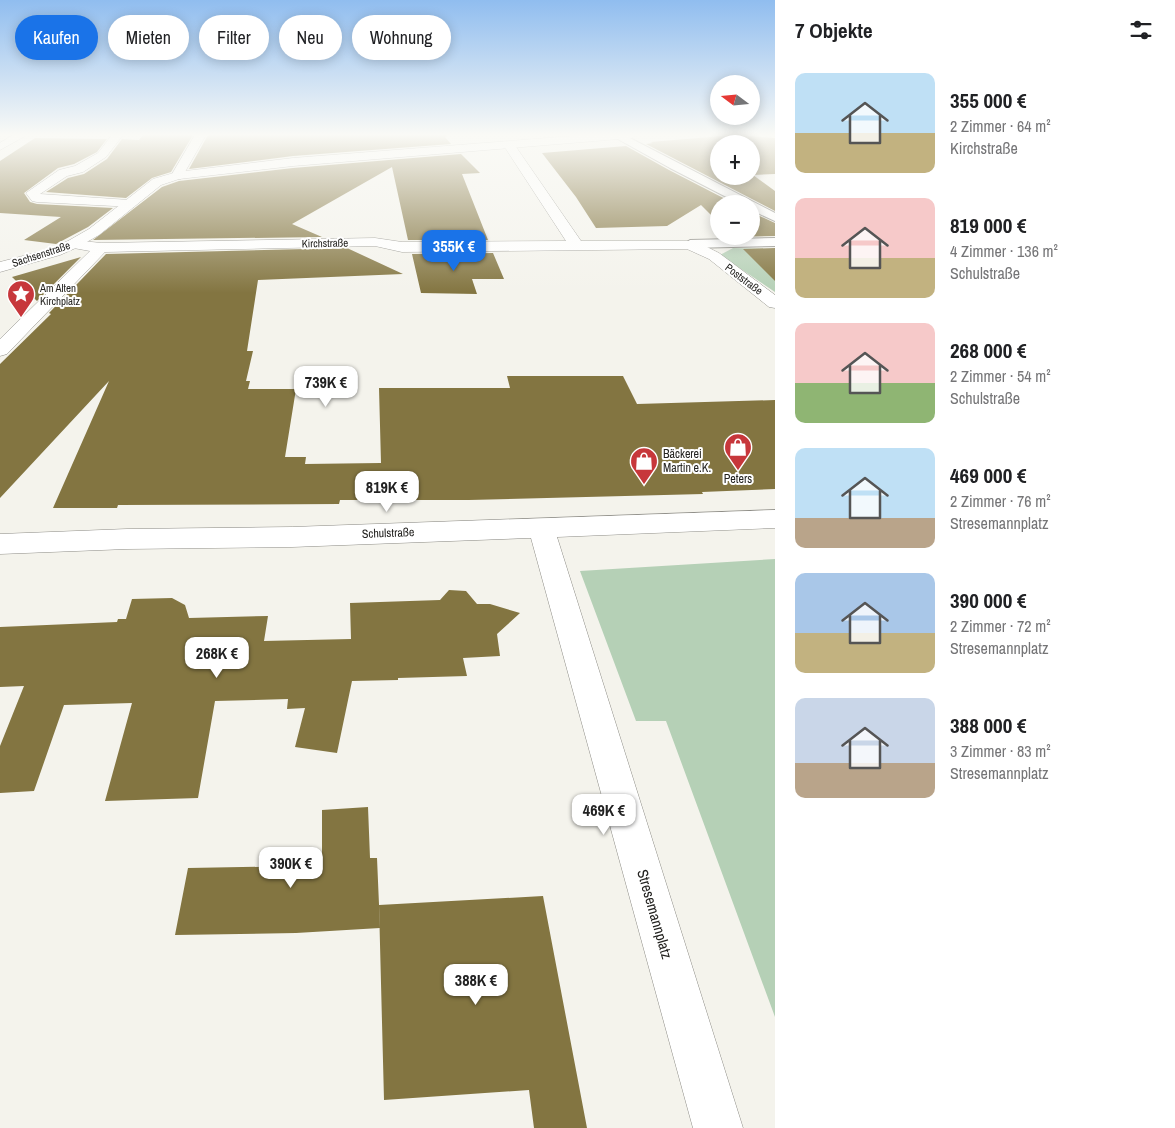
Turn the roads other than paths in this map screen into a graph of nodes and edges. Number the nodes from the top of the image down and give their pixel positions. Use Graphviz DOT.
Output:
graph roads {
  1 [pos="40,188"];
  2 [pos="150,188"];
  3 [pos="538,188"];
  4 [pos="717,188"];
  5 [pos="732,195"];
  6 [pos="129,204"];
  7 [pos="760,210"];
  8 [pos="775,218"];
  9 [pos="775,242"];
  10 [pos="73,244"];
  11 [pos="576,244"];
  12 [pos="690,244"];
  13 [pos="101,248"];
  14 [pos="714,256"];
  15 [pos="0,267"];
  16 [pos="775,302"];
  17 [pos="0,350"];
  18 [pos="775,519"];
  19 [pos="541,528"];
  20 [pos="0,544"];
  21 [pos="718,1128"];
  1 -- 6 [label="street"];
  2 -- 6 [label="street, Sachsenstraße"];
  3 -- 11 [label="street"];
  4 -- 5 [label="lane"];
  6 -- 10 [label="street, Sachsenstraße"];
  7 -- 8 [label="lane"];
  9 -- 12 [label="lane, Poststraße"];
  10 -- 13 [label="street, Kirchstraße"];
  10 -- 15 [label="street, Sachsenstraße"];
  11 -- 12 [label="street, Kirchstraße"];
  11 -- 13 [label="street, Kirchstraße"];
  12 -- 14 [label="street, Kirchstraße"];
  13 -- 17 [label="street"];
  14 -- 16 [label="street, Poststraße"];
  18 -- 19 [label="street, Schulstraße"];
  19 -- 20 [label="street, Schulstraße"];
  19 -- 21 [label="street, Stresemannplatz"];
}
